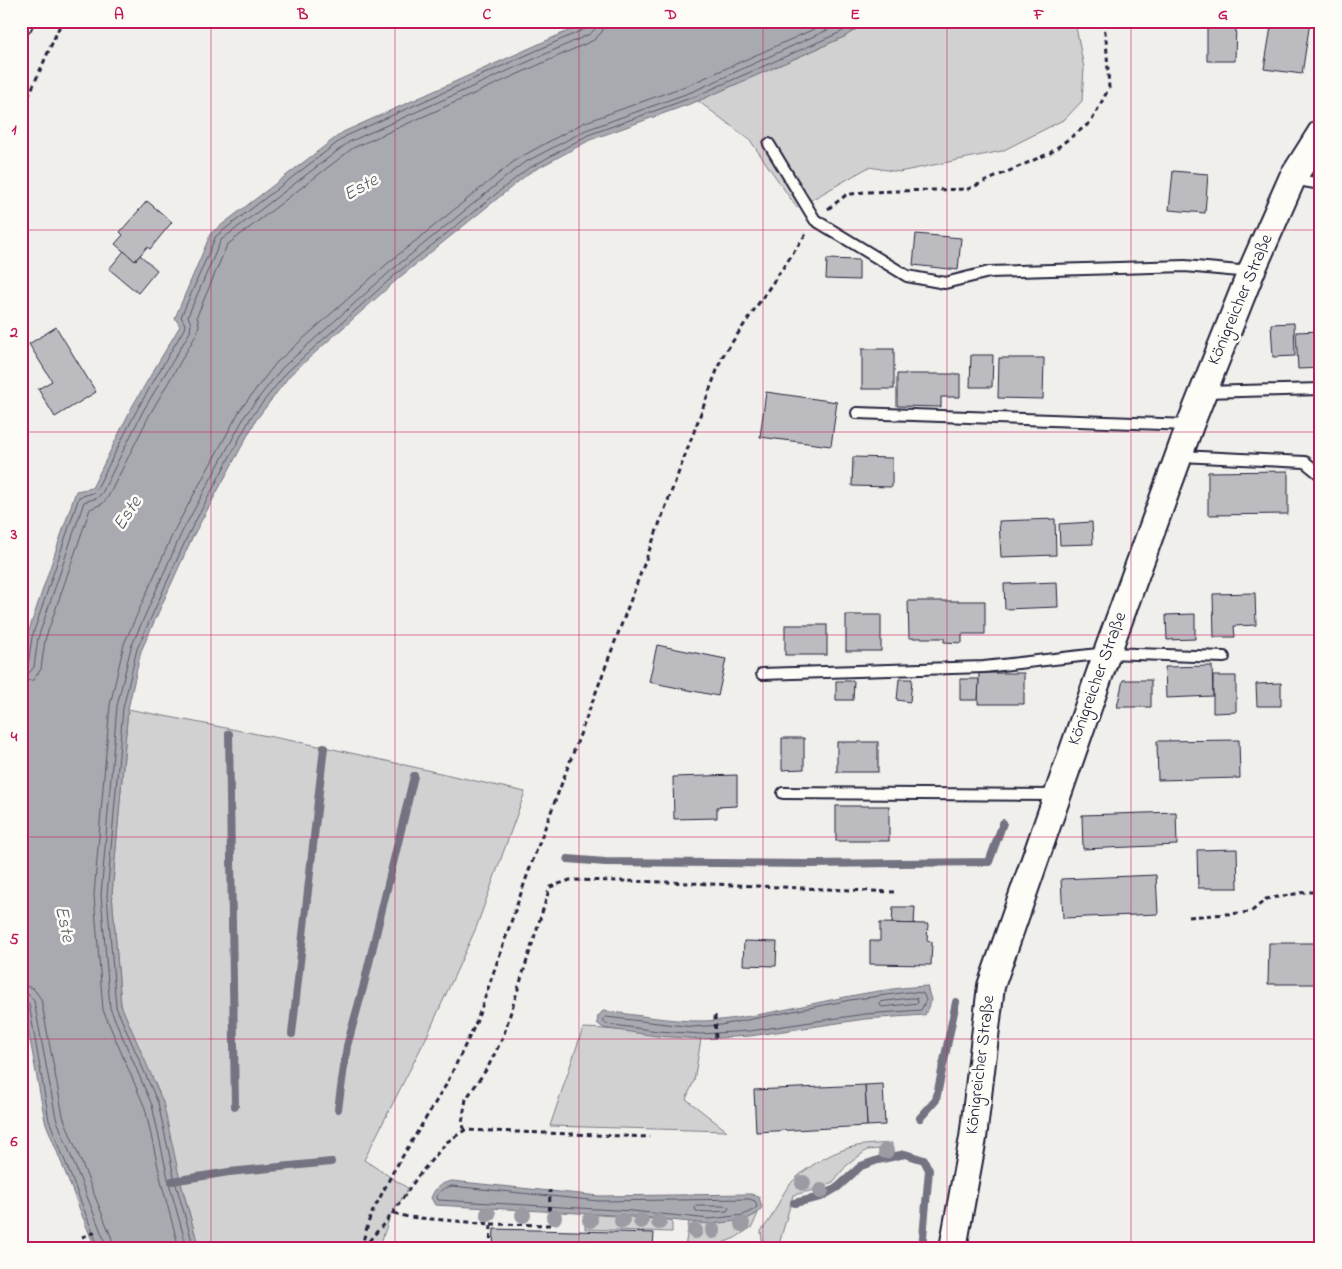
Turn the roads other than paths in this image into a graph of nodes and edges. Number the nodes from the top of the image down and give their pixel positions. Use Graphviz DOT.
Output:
graph roads {
  1 [pos="1321,133"];
  2 [pos="769,144"];
  3 [pos="1292,179"];
  4 [pos="1321,184"];
  5 [pos="1251,272"];
  6 [pos="1321,389"];
  7 [pos="1203,392"];
  8 [pos="857,413"];
  9 [pos="1190,425"];
  10 [pos="1179,456"];
  11 [pos="1321,475"];
  12 [pos="1107,653"];
  13 [pos="1224,657"];
  14 [pos="762,674"];
  15 [pos="783,793"];
  16 [pos="1057,795"];
  17 [pos="953,1248"];
  1 -- 3 [label="street, Königreicher Straße"];
  2 -- 5 [label="lane"];
  3 -- 4 [label="lane"];
  3 -- 5 [label="street, Königreicher Straße"];
  5 -- 7 [label="street, Königreicher Straße"];
  6 -- 7 [label="lane"];
  7 -- 9 [label="street, Königreicher Straße"];
  8 -- 9 [label="lane"];
  9 -- 10 [label="street, Königreicher Straße"];
  10 -- 11 [label="lane"];
  10 -- 12 [label="street, Königreicher Straße"];
  12 -- 13 [label="lane"];
  12 -- 14 [label="lane"];
  12 -- 16 [label="street, Königreicher Straße"];
  15 -- 16 [label="lane"];
  16 -- 17 [label="street, Königreicher Straße"];
}
